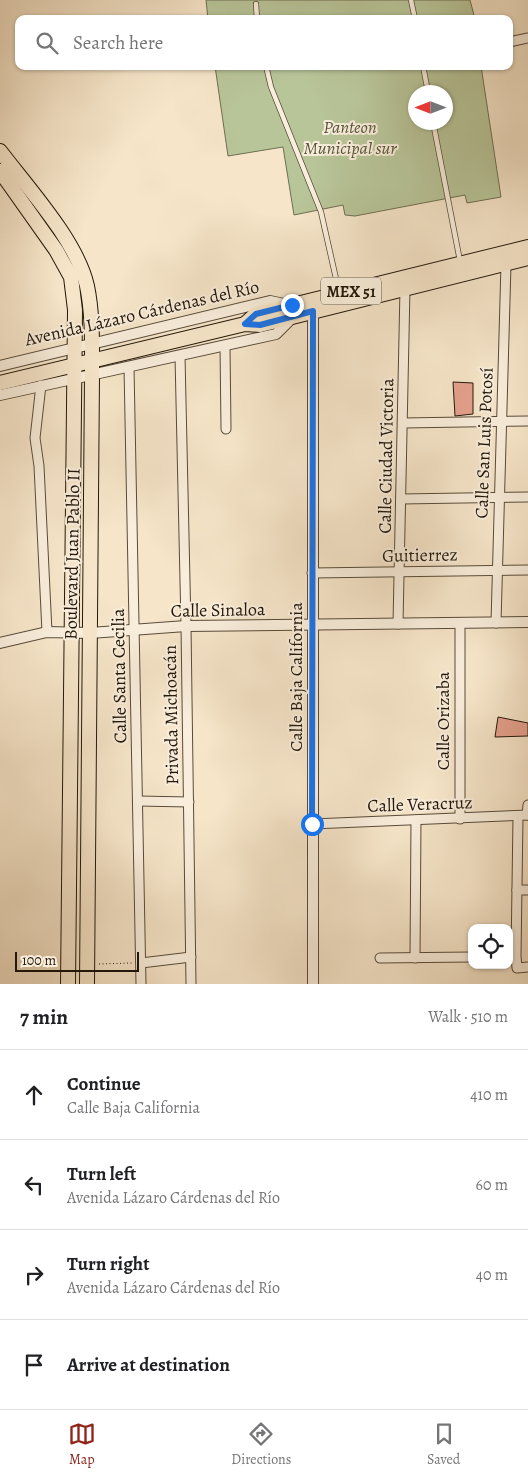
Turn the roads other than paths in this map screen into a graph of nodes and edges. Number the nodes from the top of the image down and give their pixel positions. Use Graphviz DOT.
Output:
graph roads {
  1 [pos="411,0"];
  2 [pos="256,4"];
  3 [pos="257,15"];
  4 [pos="414,15"];
  5 [pos="528,38"];
  6 [pos="513,41"];
  7 [pos="268,70"];
  8 [pos="424,70"];
  9 [pos="427,85"];
  10 [pos="435,130"];
  11 [pos="0,151"];
  12 [pos="0,171"];
  13 [pos="528,247"];
  14 [pos="528,258"];
  15 [pos="506,264"];
  16 [pos="461,269"];
  17 [pos="405,288"];
  18 [pos="339,294"];
  19 [pos="294,310"];
  20 [pos="313,311"];
  21 [pos="92,343"];
  22 [pos="225,346"];
  23 [pos="75,348"];
  24 [pos="180,356"];
  25 [pos="0,366"];
  26 [pos="129,367"];
  27 [pos="92,368"];
  28 [pos="75,372"];
  29 [pos="0,383"];
  30 [pos="41,386"];
  31 [pos="0,395"];
  32 [pos="528,421"];
  33 [pos="501,422"];
  34 [pos="402,423"];
  35 [pos="226,429"];
  36 [pos="498,497"];
  37 [pos="528,497"];
  38 [pos="401,500"];
  39 [pos="496,570"];
  40 [pos="528,570"];
  41 [pos="399,572"];
  42 [pos="312,573"];
  43 [pos="528,622"];
  44 [pos="460,623"];
  45 [pos="496,623"];
  46 [pos="398,624"];
  47 [pos="186,626"];
  48 [pos="312,626"];
  49 [pos="134,629"];
  50 [pos="47,632"];
  51 [pos="72,632"];
  52 [pos="90,633"];
  53 [pos="0,643"];
  54 [pos="138,801"];
  55 [pos="189,802"];
  56 [pos="528,805"];
  57 [pos="524,816"];
  58 [pos="460,819"];
  59 [pos="416,820"];
  60 [pos="312,824"];
  61 [pos="517,890"];
  62 [pos="528,890"];
  63 [pos="513,956"];
  64 [pos="191,957"];
  65 [pos="468,957"];
  66 [pos="380,958"];
  67 [pos="415,958"];
  68 [pos="141,963"];
  69 [pos="528,967"];
  70 [pos="68,984"];
  71 [pos="86,984"];
  72 [pos="141,984"];
  73 [pos="191,984"];
  74 [pos="313,984"];
  1 -- 4 [label="lane"];
  2 -- 3 [label="lane"];
  5 -- 6 [label="street"];
  7 -- 18 [label="lane"];
  8 -- 9 [label="lane"];
  10 -- 16 [label="lane"];
  11 -- 21 [label="main road, Boulevard Juan Pablo II"];
  12 -- 23 [label="main road, Boulevard Juan Pablo II"];
  13 -- 16 [label="main road, Avenida Lázaro Cárdenas del Río / MEX 51"];
  14 -- 15 [label="main road, Avenida Lázaro Cárdenas del Río / MEX 51"];
  15 -- 16 [label="main road, Avenida Lázaro Cárdenas del Río / MEX 51"];
  15 -- 33 [label="street, Calle San Luis Potosí"];
  16 -- 17 [label="main road, Avenida Lázaro Cárdenas del Río / MEX 51"];
  16 -- 18 [label="main road, Avenida Lázaro Cárdenas del Río / MEX 51"];
  17 -- 20 [label="main road, Avenida Lázaro Cárdenas del Río / MEX 51"];
  17 -- 34 [label="street, Calle Ciudad Victoria"];
  18 -- 19 [label="main road, Avenida Lázaro Cárdenas del Río / MEX 51"];
  19 -- 20 [label="main road, Avenida Lázaro Cárdenas del Río / MEX 51"];
  19 -- 21 [label="street, Avenida Lázaro Cárdenas del Río"];
  19 -- 22 [label="street, Avenida Lázaro Cárdenas del Río"];
  19 -- 27 [label="main road, Avenida Lázaro Cárdenas del Río / MEX 51"];
  20 -- 42 [label="street, Calle Baja California"];
  21 -- 23 [label="street, Avenida Lázaro Cárdenas del Río"];
  21 -- 27 [label="main road, Boulevard Juan Pablo II"];
  22 -- 24 [label="street, Avenida Lázaro Cárdenas del Río"];
  22 -- 35 [label="street"];
  23 -- 25 [label="street, Avenida Lázaro Cárdenas del Río"];
  23 -- 28 [label="main road, Boulevard Juan Pablo II"];
  24 -- 26 [label="street, Avenida Lázaro Cárdenas del Río"];
  24 -- 47 [label="street, Privada Michoacán"];
  26 -- 27 [label="street, Avenida Lázaro Cárdenas del Río"];
  26 -- 49 [label="street, Calle Santa Cecilia"];
  27 -- 28 [label="main road, Avenida Lázaro Cárdenas del Río / MEX 51"];
  27 -- 52 [label="main road, Boulevard Juan Pablo II"];
  28 -- 29 [label="main road, Avenida Lázaro Cárdenas del Río / MEX 51"];
  28 -- 30 [label="street, Avenida Lázaro Cárdenas del Río"];
  28 -- 51 [label="main road, Boulevard Juan Pablo II"];
  30 -- 31 [label="street, Avenida Lázaro Cárdenas del Río"];
  30 -- 50 [label="street"];
  32 -- 33 [label="street"];
  33 -- 34 [label="street"];
  33 -- 36 [label="street, Calle San Luis Potosí"];
  34 -- 38 [label="street, Calle Ciudad Victoria"];
  36 -- 37 [label="street"];
  36 -- 38 [label="street"];
  36 -- 39 [label="street, Calle San Luis Potosí"];
  38 -- 41 [label="street, Calle Ciudad Victoria"];
  39 -- 40 [label="street, Guitierrez"];
  39 -- 41 [label="street, Guitierrez"];
  39 -- 45 [label="street, Calle San Luis Potosí"];
  41 -- 42 [label="street, Guitierrez"];
  41 -- 46 [label="street, Calle Ciudad Victoria"];
  42 -- 48 [label="street, Calle Baja California"];
  43 -- 45 [label="street, Calle Sinaloa"];
  44 -- 45 [label="street, Calle Sinaloa"];
  44 -- 46 [label="street, Calle Sinaloa"];
  44 -- 58 [label="street, Calle Orizaba"];
  46 -- 48 [label="street, Calle Sinaloa"];
  47 -- 48 [label="street, Calle Sinaloa"];
  47 -- 49 [label="street, Calle Sinaloa"];
  47 -- 55 [label="street, Privada Michoacán"];
  48 -- 60 [label="street, Calle Baja California"];
  49 -- 52 [label="street, Calle Sinaloa"];
  49 -- 54 [label="street, Calle Santa Cecilia"];
  50 -- 51 [label="street, Calle Sinaloa"];
  50 -- 53 [label="street, Calle Sinaloa"];
  51 -- 52 [label="street, Calle Sinaloa"];
  51 -- 70 [label="main road, Boulevard Juan Pablo II"];
  52 -- 71 [label="main road, Boulevard Juan Pablo II"];
  54 -- 55 [label="street"];
  54 -- 68 [label="street, Calle Santa Cecilia"];
  55 -- 64 [label="street, Privada Michoacán"];
  56 -- 57 [label="street"];
  57 -- 58 [label="street, Calle Veracruz"];
  57 -- 61 [label="street"];
  58 -- 59 [label="street, Calle Veracruz"];
  59 -- 60 [label="street, Calle Veracruz"];
  59 -- 67 [label="street"];
  60 -- 74 [label="street, Calle Baja California"];
  61 -- 62 [label="street"];
  61 -- 63 [label="street"];
  63 -- 69 [label="street"];
  64 -- 68 [label="street"];
  64 -- 73 [label="street, Privada Michoacán"];
  65 -- 67 [label="street"];
  66 -- 67 [label="street"];
  68 -- 72 [label="street, Calle Santa Cecilia"];
}
